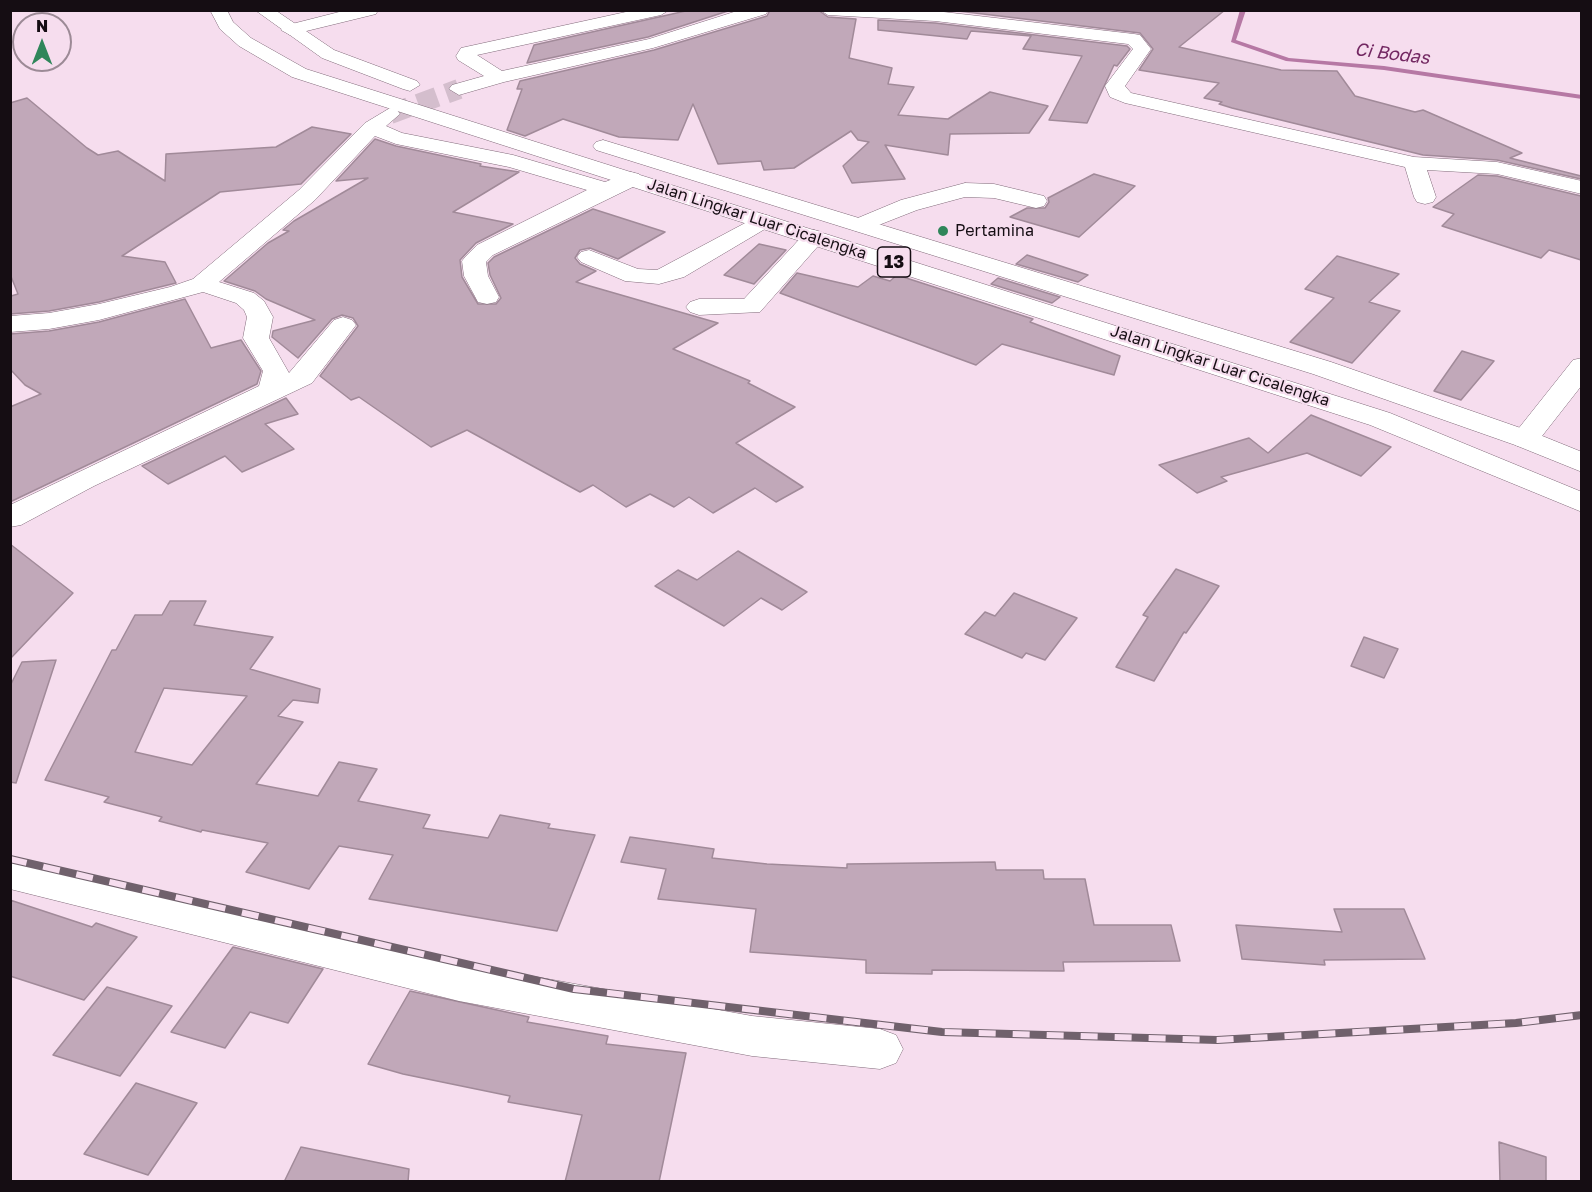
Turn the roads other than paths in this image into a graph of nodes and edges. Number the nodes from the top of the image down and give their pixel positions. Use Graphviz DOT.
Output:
graph roads {
  1 [pos="218,10"];
  2 [pos="263,10"];
  3 [pos="370,10"];
  4 [pos="661,10"];
  5 [pos="760,10"];
  6 [pos="828,10"];
  7 [pos="1053,10"];
  8 [pos="1043,28"];
  9 [pos="290,30"];
  10 [pos="499,77"];
  11 [pos="459,89"];
  12 [pos="543,128"];
  13 [pos="586,141"];
  14 [pos="1414,163"];
  15 [pos="631,178"];
  16 [pos="1581,188"];
  17 [pos="606,189"];
  18 [pos="1425,197"];
  19 [pos="1036,201"];
  20 [pos="762,221"];
  21 [pos="861,225"];
  22 [pos="814,237"];
  23 [pos="589,257"];
  24 [pos="202,284"];
  25 [pos="487,297"];
  26 [pos="699,307"];
  27 [pos="10,324"];
  28 [pos="343,325"];
  29 [pos="1581,366"];
  30 [pos="269,392"];
  31 [pos="1525,439"];
  32 [pos="1581,464"];
  33 [pos="1581,503"];
  34 [pos="10,519"];
  35 [pos="10,873"];
  36 [pos="880,1049"];
  1 -- 15 [label="main road, Jalan Lingkar Luar Cicalengka / 13"];
  2 -- 9 [label="main road"];
  3 -- 9 [label="main road"];
  4 -- 10 [label="main road"];
  5 -- 10 [label="main road"];
  6 -- 8 [label="main road"];
  7 -- 8 [label="main road"];
  8 -- 14 [label="main road"];
  9 -- 12 [label="main road"];
  10 -- 11 [label="main road"];
  13 -- 21 [label="main road, Jalan Lingkar Luar Cicalengka / 13"];
  14 -- 16 [label="main road"];
  14 -- 18 [label="main road"];
  15 -- 17 [label="main road"];
  15 -- 20 [label="main road, Jalan Lingkar Luar Cicalengka / 13"];
  17 -- 24 [label="main road"];
  17 -- 25 [label="main road"];
  19 -- 21 [label="main road"];
  20 -- 22 [label="main road, Jalan Lingkar Luar Cicalengka / 13"];
  20 -- 23 [label="main road"];
  21 -- 31 [label="main road, Jalan Lingkar Luar Cicalengka / 13"];
  22 -- 26 [label="main road"];
  22 -- 33 [label="main road, Jalan Lingkar Luar Cicalengka / 13"];
  24 -- 27 [label="main road"];
  24 -- 30 [label="main road"];
  28 -- 30 [label="main road"];
  29 -- 31 [label="main road"];
  30 -- 34 [label="main road"];
  31 -- 32 [label="main road, Jalan Lingkar Luar Cicalengka / 13"];
  35 -- 36 [label="main road"];
}
